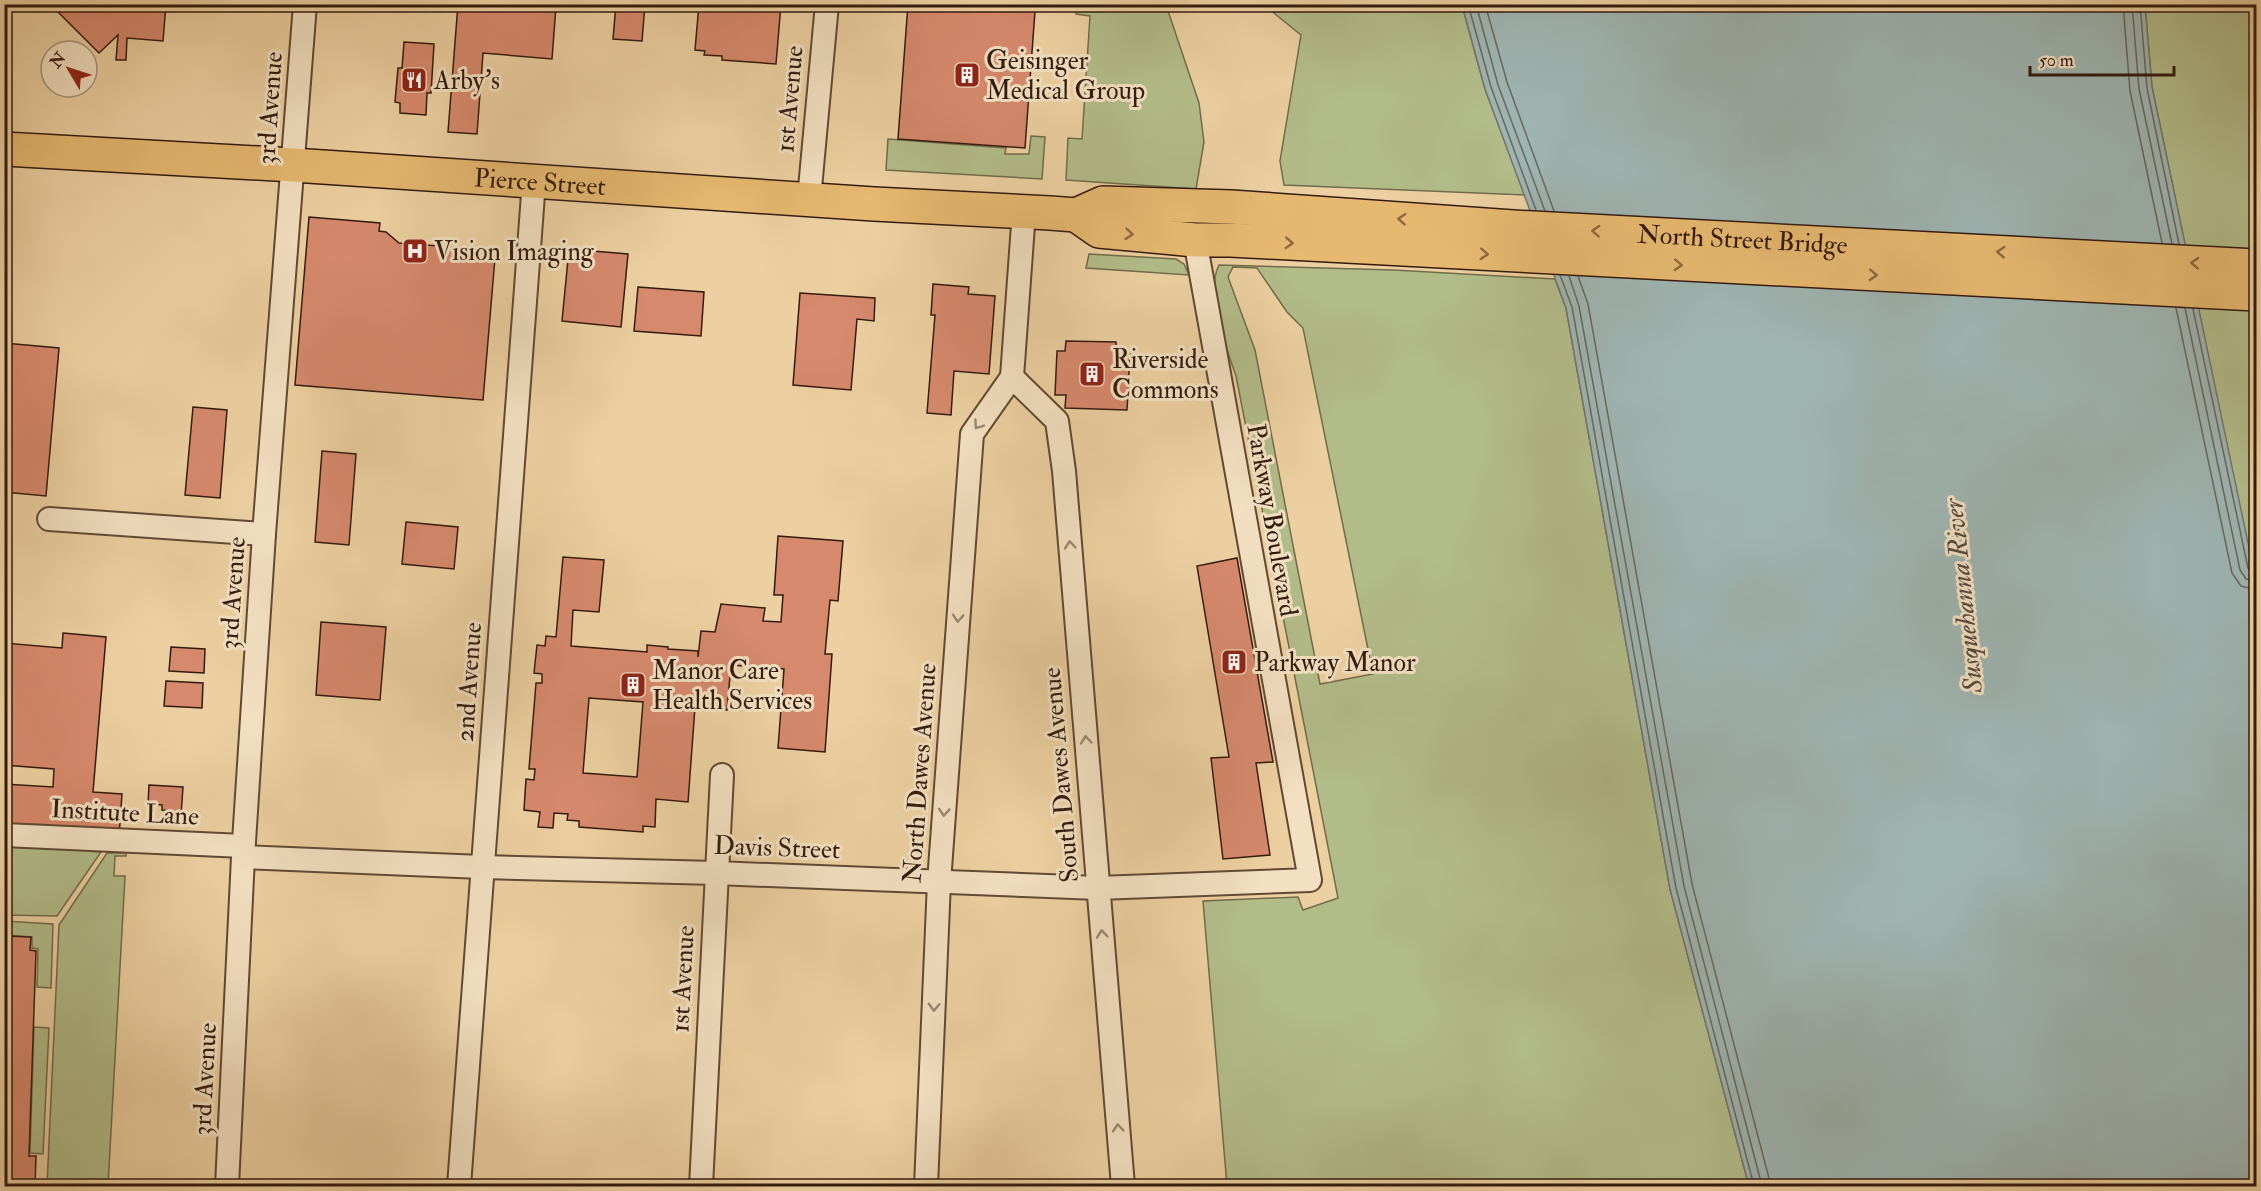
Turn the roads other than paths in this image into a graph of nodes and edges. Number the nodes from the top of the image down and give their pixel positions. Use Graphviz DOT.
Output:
graph roads {
  1 [pos="305,4"];
  2 [pos="827,4"];
  3 [pos="4,149"];
  4 [pos="293,165"];
  5 [pos="534,181"];
  6 [pos="809,199"];
  7 [pos="1231,207"];
  8 [pos="1024,211"];
  9 [pos="1076,215"];
  10 [pos="1195,240"];
  11 [pos="1231,240"];
  12 [pos="2254,280"];
  13 [pos="1012,377"];
  14 [pos="49,519"];
  15 [pos="264,534"];
  16 [pos="722,775"];
  17 [pos="4,835"];
  18 [pos="243,852"];
  19 [pos="482,867"];
  20 [pos="716,873"];
  21 [pos="1310,880"];
  22 [pos="939,882"];
  23 [pos="1098,888"];
  24 [pos="227,1186"];
  25 [pos="459,1186"];
  26 [pos="701,1186"];
  27 [pos="926,1186"];
  28 [pos="1123,1186"];
  1 -- 4 [label="street, 3rd Avenue"];
  2 -- 6 [label="street, 1st Avenue"];
  3 -- 4 [label="main road, Pierce Street"];
  4 -- 5 [label="main road, Pierce Street"];
  4 -- 15 [label="street, 3rd Avenue"];
  5 -- 6 [label="main road, Pierce Street"];
  5 -- 19 [label="street, 2nd Avenue"];
  6 -- 8 [label="main road, Pierce Street"];
  7 -- 9 [label="main road, Pierce Street"];
  12 -- 7 [label="main road, North Street Bridge, one-way"];
  8 -- 9 [label="main road, Pierce Street"];
  8 -- 13 [label="street"];
  9 -- 10 [label="main road, Pierce Street, one-way"];
  10 -- 11 [label="main road, Pierce Street"];
  10 -- 21 [label="street, Parkway Boulevard"];
  11 -- 12 [label="main road, North Street Bridge, one-way"];
  13 -- 22 [label="street, North Dawes Avenue, one-way"];
  23 -- 13 [label="street, South Dawes Avenue, one-way"];
  14 -- 15 [label="street"];
  15 -- 18 [label="street, 3rd Avenue"];
  16 -- 20 [label="street, 1st Avenue"];
  17 -- 18 [label="street, Institute Lane"];
  18 -- 19 [label="street, Davis Street"];
  18 -- 24 [label="street, 3rd Avenue"];
  19 -- 20 [label="street, Davis Street"];
  19 -- 25 [label="street, 2nd Avenue"];
  20 -- 22 [label="street, Davis Street"];
  20 -- 26 [label="street, 1st Avenue"];
  21 -- 23 [label="street, Davis Street"];
  22 -- 23 [label="street, Davis Street"];
  22 -- 27 [label="street, North Dawes Avenue, one-way"];
  28 -- 23 [label="street, South Dawes Avenue, one-way"];
}
